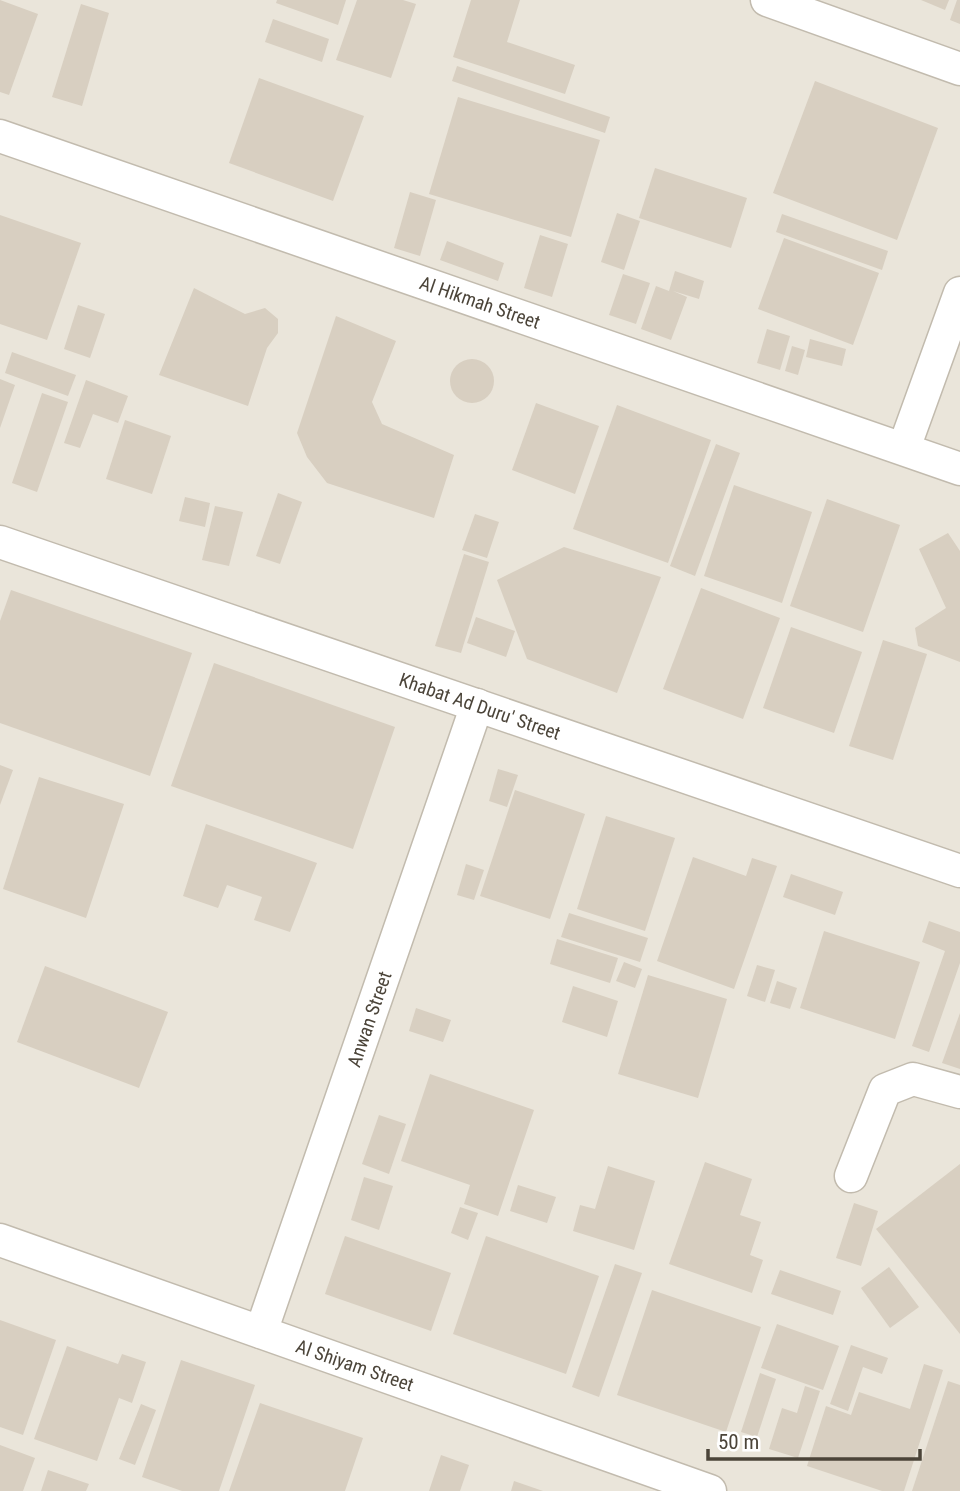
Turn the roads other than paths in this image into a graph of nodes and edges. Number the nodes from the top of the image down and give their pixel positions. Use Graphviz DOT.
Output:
graph roads {
  1 [pos="767,0"];
  2 [pos="960,69"];
  3 [pos="0,136"];
  4 [pos="960,293"];
  5 [pos="904,448"];
  6 [pos="960,469"];
  7 [pos="0,542"];
  8 [pos="477,705"];
  9 [pos="960,871"];
  10 [pos="960,1092"];
  11 [pos="851,1176"];
  12 [pos="0,1240"];
  13 [pos="261,1332"];
  14 [pos="710,1491"];
  1 -- 2 [label="street"];
  3 -- 5 [label="street, Al Hikmah Street"];
  4 -- 5 [label="street"];
  5 -- 6 [label="street, Al Hikmah Street"];
  7 -- 8 [label="street, Khabat Ad Duru' Street"];
  8 -- 9 [label="street, Khabat Ad Duru' Street"];
  8 -- 13 [label="street, Anwan Street"];
  10 -- 11 [label="street"];
  12 -- 13 [label="street, Al Shiyam Street"];
  13 -- 14 [label="street, Al Shiyam Street"];
}
